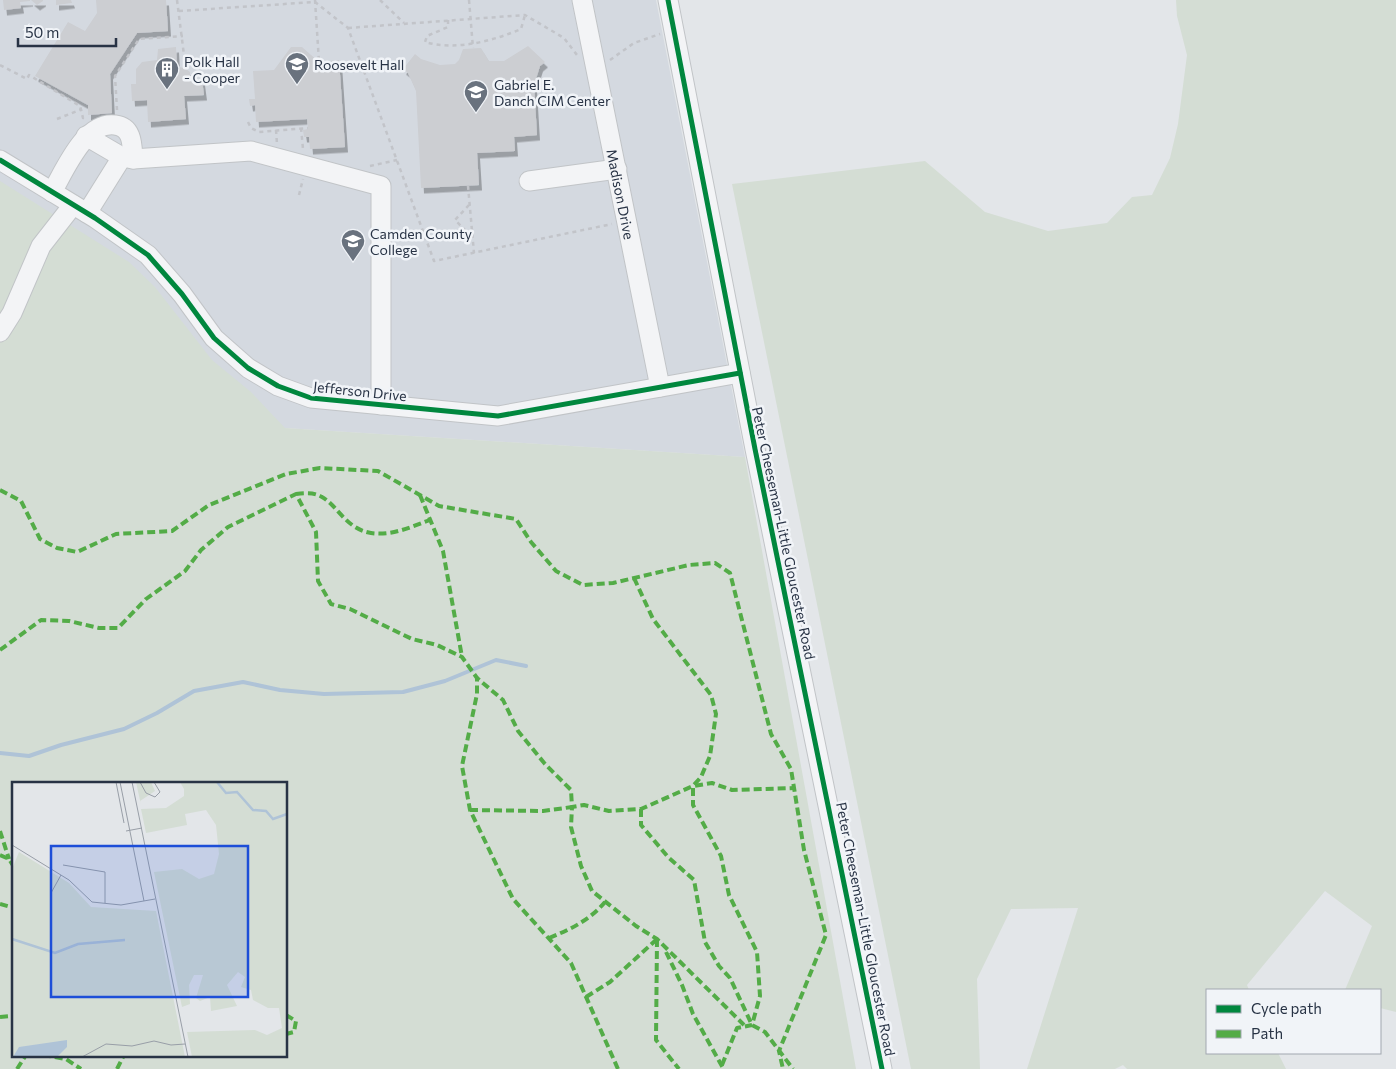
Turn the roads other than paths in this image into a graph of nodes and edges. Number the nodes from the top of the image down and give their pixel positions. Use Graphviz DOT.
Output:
graph roads {
  1 [pos="582,0"];
  2 [pos="668,0"];
  3 [pos="86,136"];
  4 [pos="128,158"];
  5 [pos="0,160"];
  6 [pos="616,169"];
  7 [pos="529,181"];
  8 [pos="52,192"];
  9 [pos="80,209"];
  10 [pos="0,332"];
  11 [pos="740,373"];
  12 [pos="660,387"];
  13 [pos="381,405"];
  14 [pos="882,1069"];
  1 -- 6 [label="street, Madison Drive"];
  2 -- 11 [label="street, Peter Cheeseman-Little Gloucester Road"];
  3 -- 4 [label="street"];
  3 -- 4 [label="street"];
  3 -- 8 [label="street"];
  4 -- 9 [label="street"];
  4 -- 13 [label="street"];
  5 -- 8 [label="street, Jefferson Drive"];
  6 -- 7 [label="street"];
  6 -- 12 [label="street, Madison Drive"];
  8 -- 9 [label="street, Jefferson Drive"];
  9 -- 10 [label="street"];
  9 -- 13 [label="street, Jefferson Drive"];
  11 -- 12 [label="street, Jefferson Drive"];
  11 -- 14 [label="street, Peter Cheeseman-Little Gloucester Road"];
  12 -- 13 [label="street, Jefferson Drive"];
}
